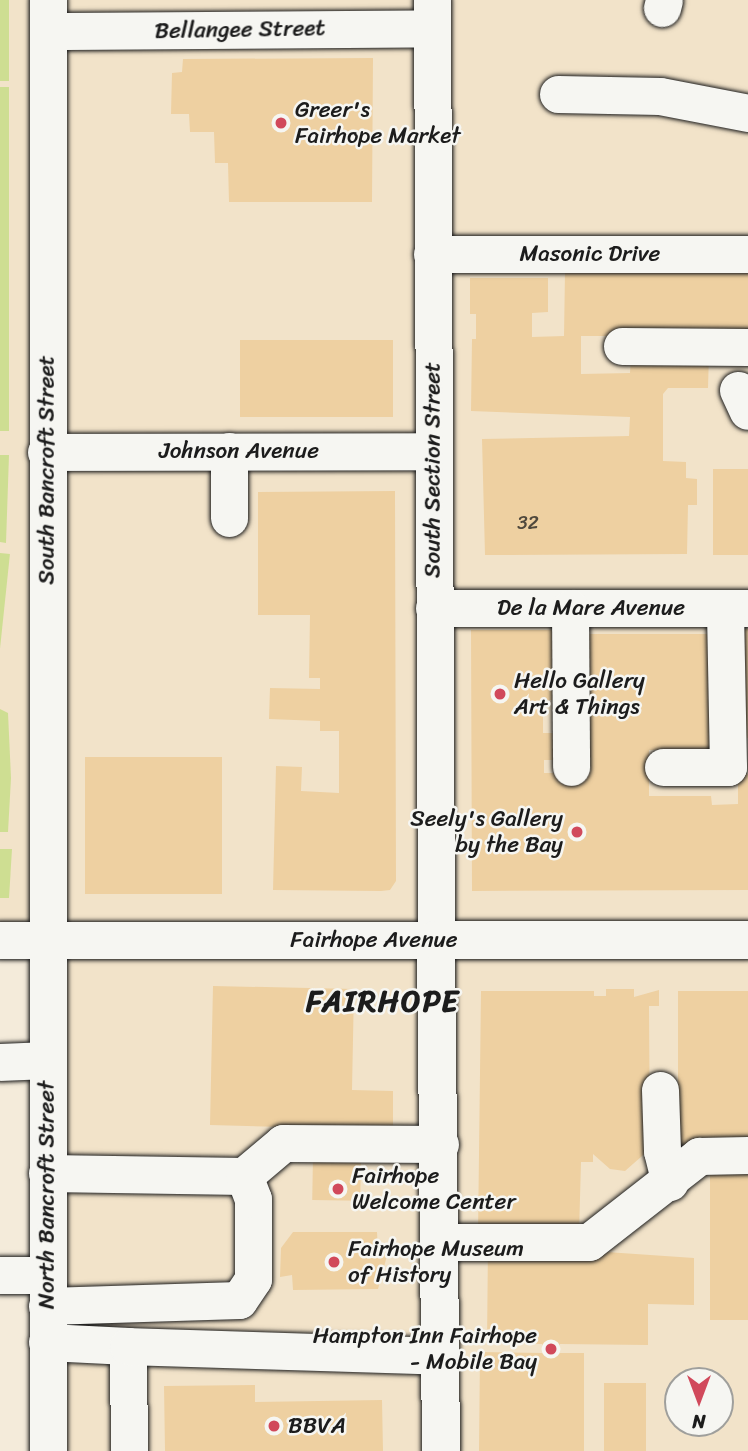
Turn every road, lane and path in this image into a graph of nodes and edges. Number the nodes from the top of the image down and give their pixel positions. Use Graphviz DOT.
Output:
graph roads {
  1 [pos="432,14"];
  2 [pos="48,16"];
  3 [pos="558,94"];
  4 [pos="748,114"];
  5 [pos="432,254"];
  6 [pos="748,254"];
  7 [pos="622,346"];
  8 [pos="748,347"];
  9 [pos="432,451"];
  10 [pos="46,452"];
  11 [pos="229,452"];
  12 [pos="229,518"];
  13 [pos="434,608"];
  14 [pos="570,608"];
  15 [pos="737,608"];
  16 [pos="663,766"];
  17 [pos="571,767"];
  18 [pos="738,767"];
  19 [pos="0,940"];
  20 [pos="47,940"];
  21 [pos="436,940"];
  22 [pos="748,940"];
  23 [pos="47,1060"];
  24 [pos="0,1062"];
  25 [pos="660,1090"];
  26 [pos="440,1144"];
  27 [pos="748,1155"];
  28 [pos="47,1173"];
  29 [pos="244,1176"];
  30 [pos="670,1182"];
  31 [pos="440,1242"];
  32 [pos="0,1275"];
  33 [pos="47,1290"];
  34 [pos="47,1342"];
  35 [pos="128,1346"];
  36 [pos="440,1356"];
  37 [pos="48,1451"];
  38 [pos="129,1451"];
  39 [pos="441,1451"];
  1 -- 2 [label="street, Bellangee Street"];
  1 -- 5 [label="street, South Section Street"];
  2 -- 10 [label="street, South Bancroft Street"];
  3 -- 4 [label="street"];
  5 -- 6 [label="street, Masonic Drive"];
  5 -- 9 [label="street, South Section Street"];
  7 -- 8 [label="street"];
  9 -- 11 [label="street, Johnson Avenue"];
  9 -- 13 [label="street, South Section Street"];
  10 -- 11 [label="street, Johnson Avenue"];
  10 -- 20 [label="street, South Bancroft Street"];
  11 -- 12 [label="street"];
  13 -- 14 [label="street, De la Mare Avenue"];
  13 -- 21 [label="street, South Section Street"];
  14 -- 15 [label="street, De la Mare Avenue"];
  14 -- 17 [label="street"];
  15 -- 18 [label="street"];
  16 -- 18 [label="street"];
  19 -- 20 [label="street, Fairhope Avenue"];
  20 -- 21 [label="street, Fairhope Avenue"];
  20 -- 23 [label="street, North Bancroft Street"];
  21 -- 22 [label="main road, Fairhope Avenue"];
  21 -- 26 [label="main road"];
  23 -- 24 [label="street"];
  23 -- 28 [label="street, North Bancroft Street"];
  25 -- 30 [label="street"];
  26 -- 29 [label="street"];
  26 -- 31 [label="main road"];
  27 -- 30 [label="street"];
  28 -- 29 [label="street"];
  28 -- 33 [label="street, North Bancroft Street"];
  29 -- 33 [label="street"];
  30 -- 31 [label="street"];
  31 -- 36 [label="main road"];
  32 -- 33 [label="street"];
  33 -- 34 [label="street, North Bancroft Street"];
  34 -- 35 [label="street"];
  34 -- 37 [label="street, North Bancroft Street"];
  35 -- 36 [label="street"];
  35 -- 38 [label="street"];
  36 -- 39 [label="main road"];
}
